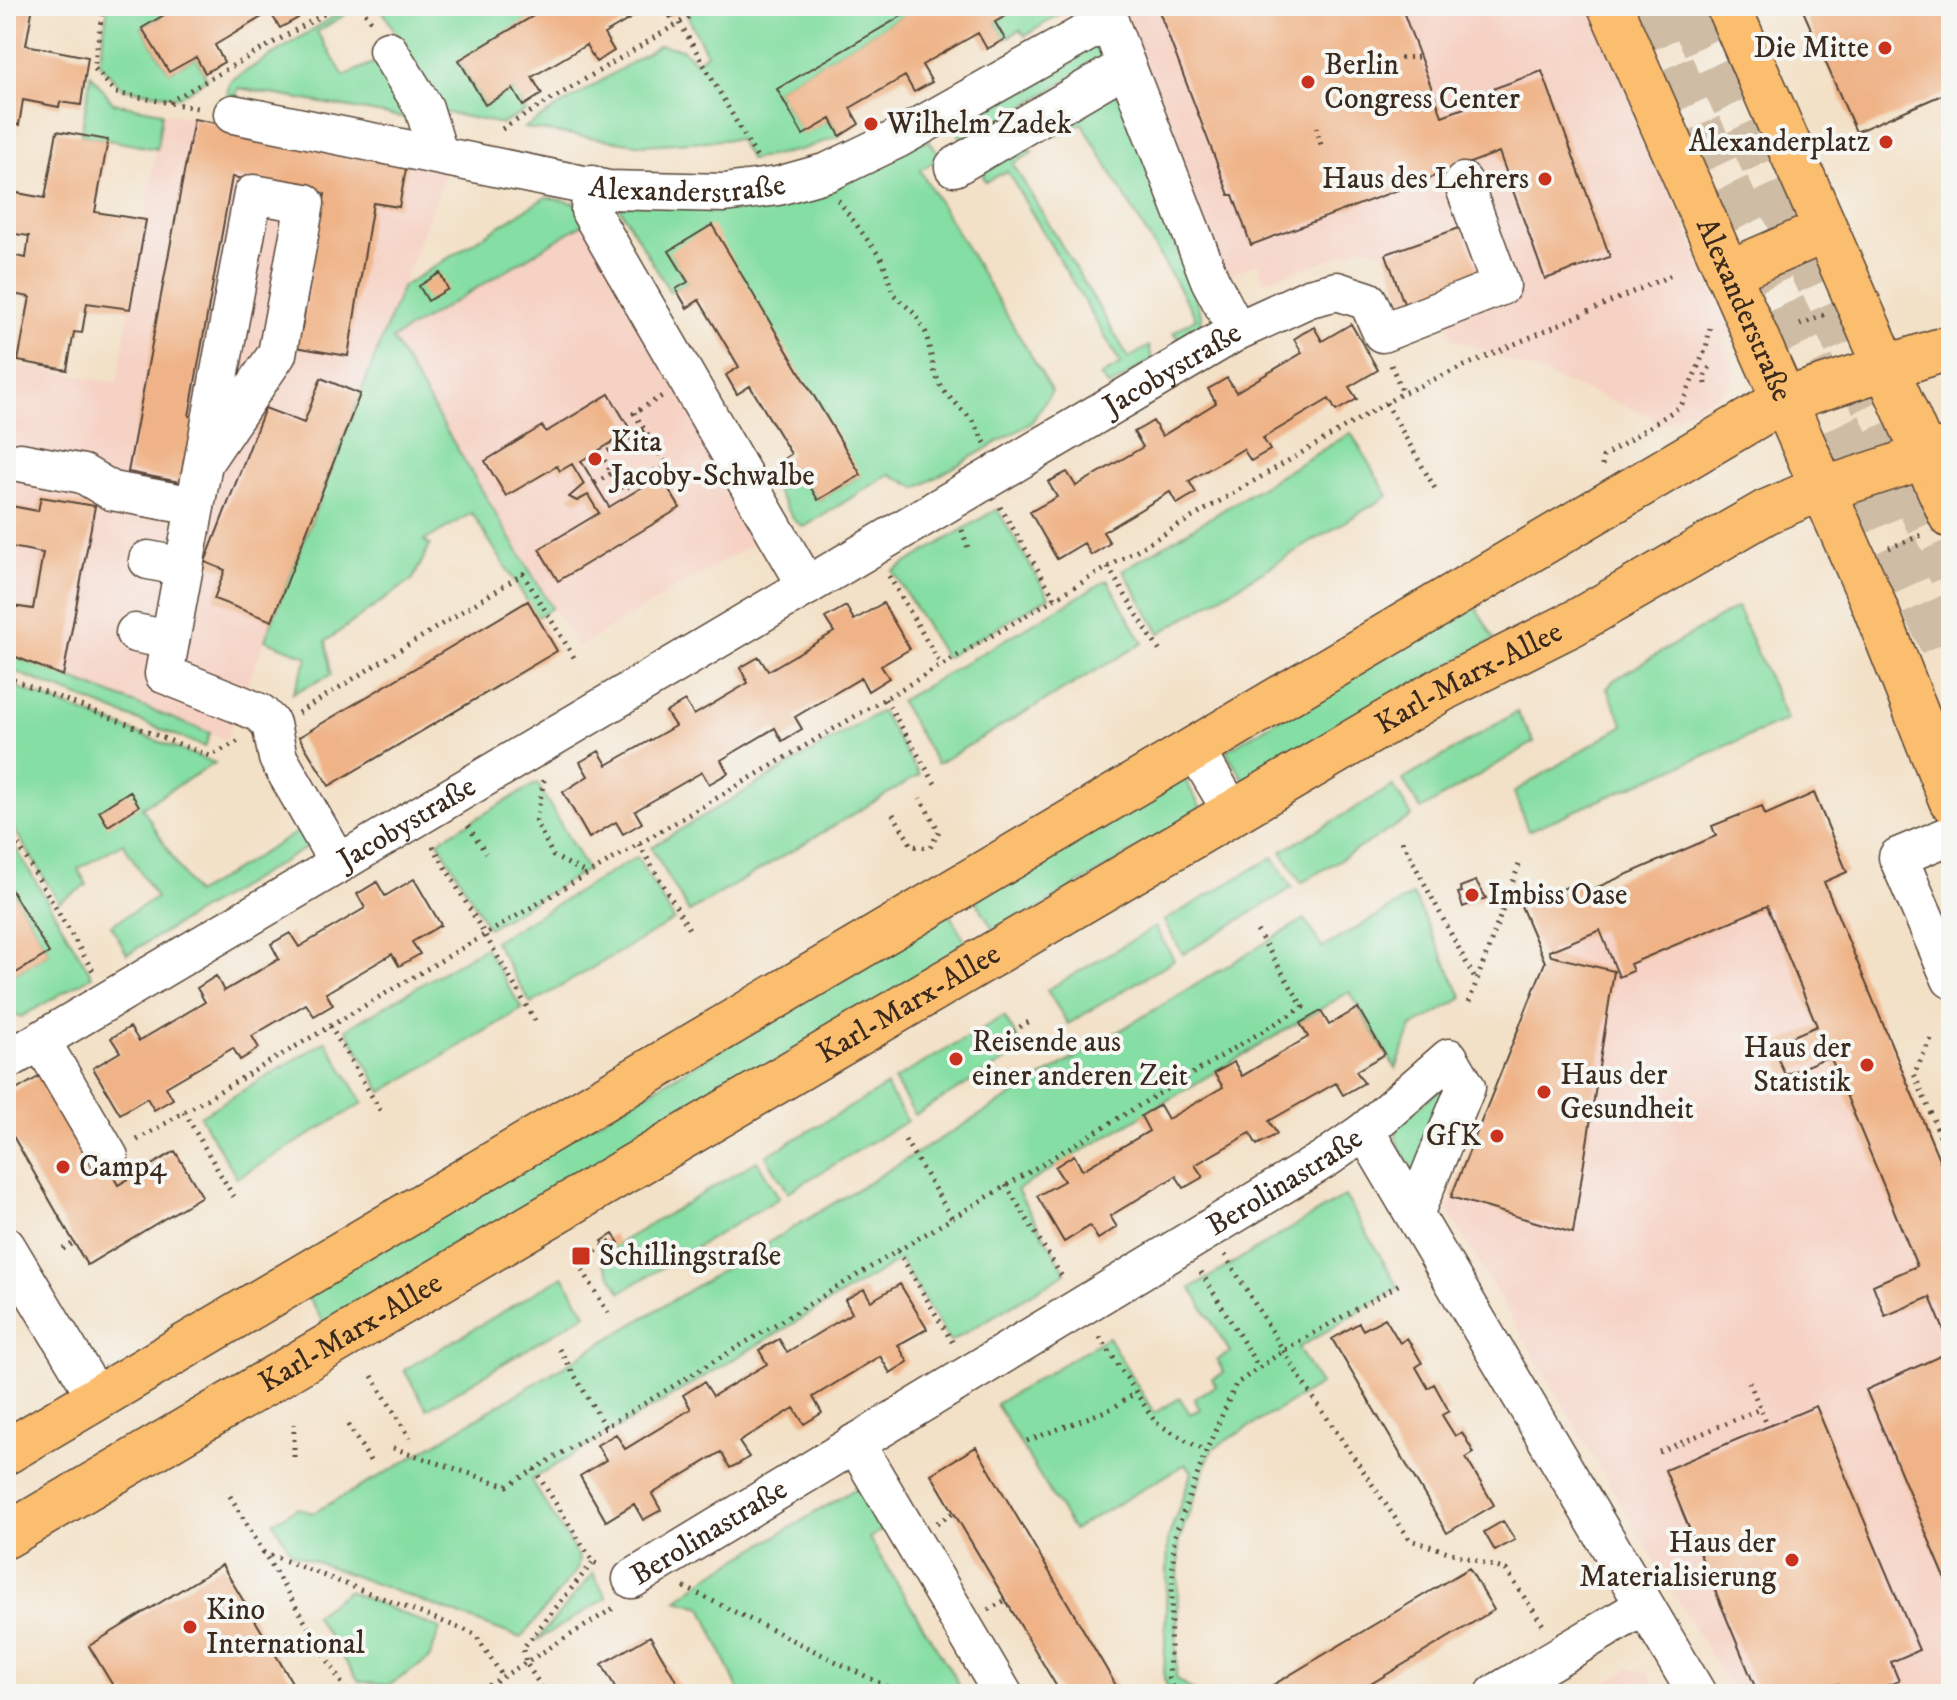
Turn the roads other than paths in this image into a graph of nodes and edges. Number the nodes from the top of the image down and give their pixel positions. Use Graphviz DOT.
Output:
graph roads {
  1 [pos="1610,6"];
  2 [pos="1728,6"];
  3 [pos="1106,13"];
  4 [pos="381,39"];
  5 [pos="1126,66"];
  6 [pos="233,114"];
  7 [pos="933,119"];
  8 [pos="438,153"];
  9 [pos="1463,182"];
  10 [pos="592,185"];
  11 [pos="1824,231"];
  12 [pos="1727,273"];
  13 [pos="1237,331"];
  14 [pos="1951,347"];
  15 [pos="1886,370"];
  16 [pos="1784,400"];
  17 [pos="1937,452"];
  18 [pos="20,462"];
  19 [pos="203,463"];
  20 [pos="1823,489"];
  21 [pos="195,506"];
  22 [pos="1941,523"];
  23 [pos="807,586"];
  24 [pos="1195,749"];
  25 [pos="1951,800"];
  26 [pos="1233,813"];
  27 [pos="1951,835"];
  28 [pos="339,864"];
  29 [pos="1951,979"];
  30 [pos="41,1041"];
  31 [pos="6,1061"];
  32 [pos="1365,1131"];
  33 [pos="109,1157"];
  34 [pos="1415,1212"];
  35 [pos="6,1246"];
  36 [pos="97,1398"];
  37 [pos="855,1443"];
  38 [pos="6,1452"];
  39 [pos="6,1536"];
  40 [pos="632,1579"];
  41 [pos="1644,1606"];
  42 [pos="1003,1694"];
  43 [pos="1495,1694"];
  44 [pos="1697,1694"];
  1 -- 12 [label="main road, Alexanderstraße"];
  2 -- 11 [label="main road"];
  3 -- 5 [label="street, Jacobystraße"];
  3 -- 7 [label="street, Alexanderstraße"];
  4 -- 8 [label="street"];
  5 -- 7 [label="street"];
  5 -- 13 [label="street, Jacobystraße"];
  6 -- 8 [label="street, Alexanderstraße"];
  7 -- 10 [label="street, Alexanderstraße"];
  8 -- 10 [label="street, Alexanderstraße"];
  9 -- 13 [label="street"];
  10 -- 23 [label="street"];
  11 -- 12 [label="main road"];
  11 -- 15 [label="main road"];
  12 -- 16 [label="main road, Alexanderstraße"];
  13 -- 23 [label="street, Jacobystraße"];
  14 -- 15 [label="main road"];
  15 -- 16 [label="main road"];
  15 -- 17 [label="main road"];
  16 -- 20 [label="main road, Alexanderstraße"];
  16 -- 24 [label="main road"];
  17 -- 20 [label="main road"];
  17 -- 22 [label="main road"];
  18 -- 21 [label="street"];
  19 -- 19 [label="street"];
  19 -- 21 [label="street"];
  20 -- 25 [label="main road, Alexanderstraße"];
  20 -- 26 [label="main road, Karl-Marx-Allee"];
  21 -- 28 [label="street"];
  23 -- 28 [label="street, Jacobystraße"];
  24 -- 26 [label="street"];
  24 -- 36 [label="main road"];
  26 -- 39 [label="main road, Karl-Marx-Allee"];
  27 -- 29 [label="street"];
  28 -- 30 [label="street, Jacobystraße"];
  30 -- 31 [label="street, Jacobystraße"];
  30 -- 33 [label="street"];
  32 -- 34 [label="street, Berolinastraße"];
  32 -- 34 [label="street"];
  32 -- 37 [label="street, Berolinastraße"];
  34 -- 41 [label="street, Berolinastraße"];
  35 -- 36 [label="street"];
  36 -- 38 [label="main road"];
  37 -- 40 [label="street, Berolinastraße"];
  37 -- 42 [label="street"];
  41 -- 43 [label="street"];
  41 -- 44 [label="street, Berolinastraße"];
}
